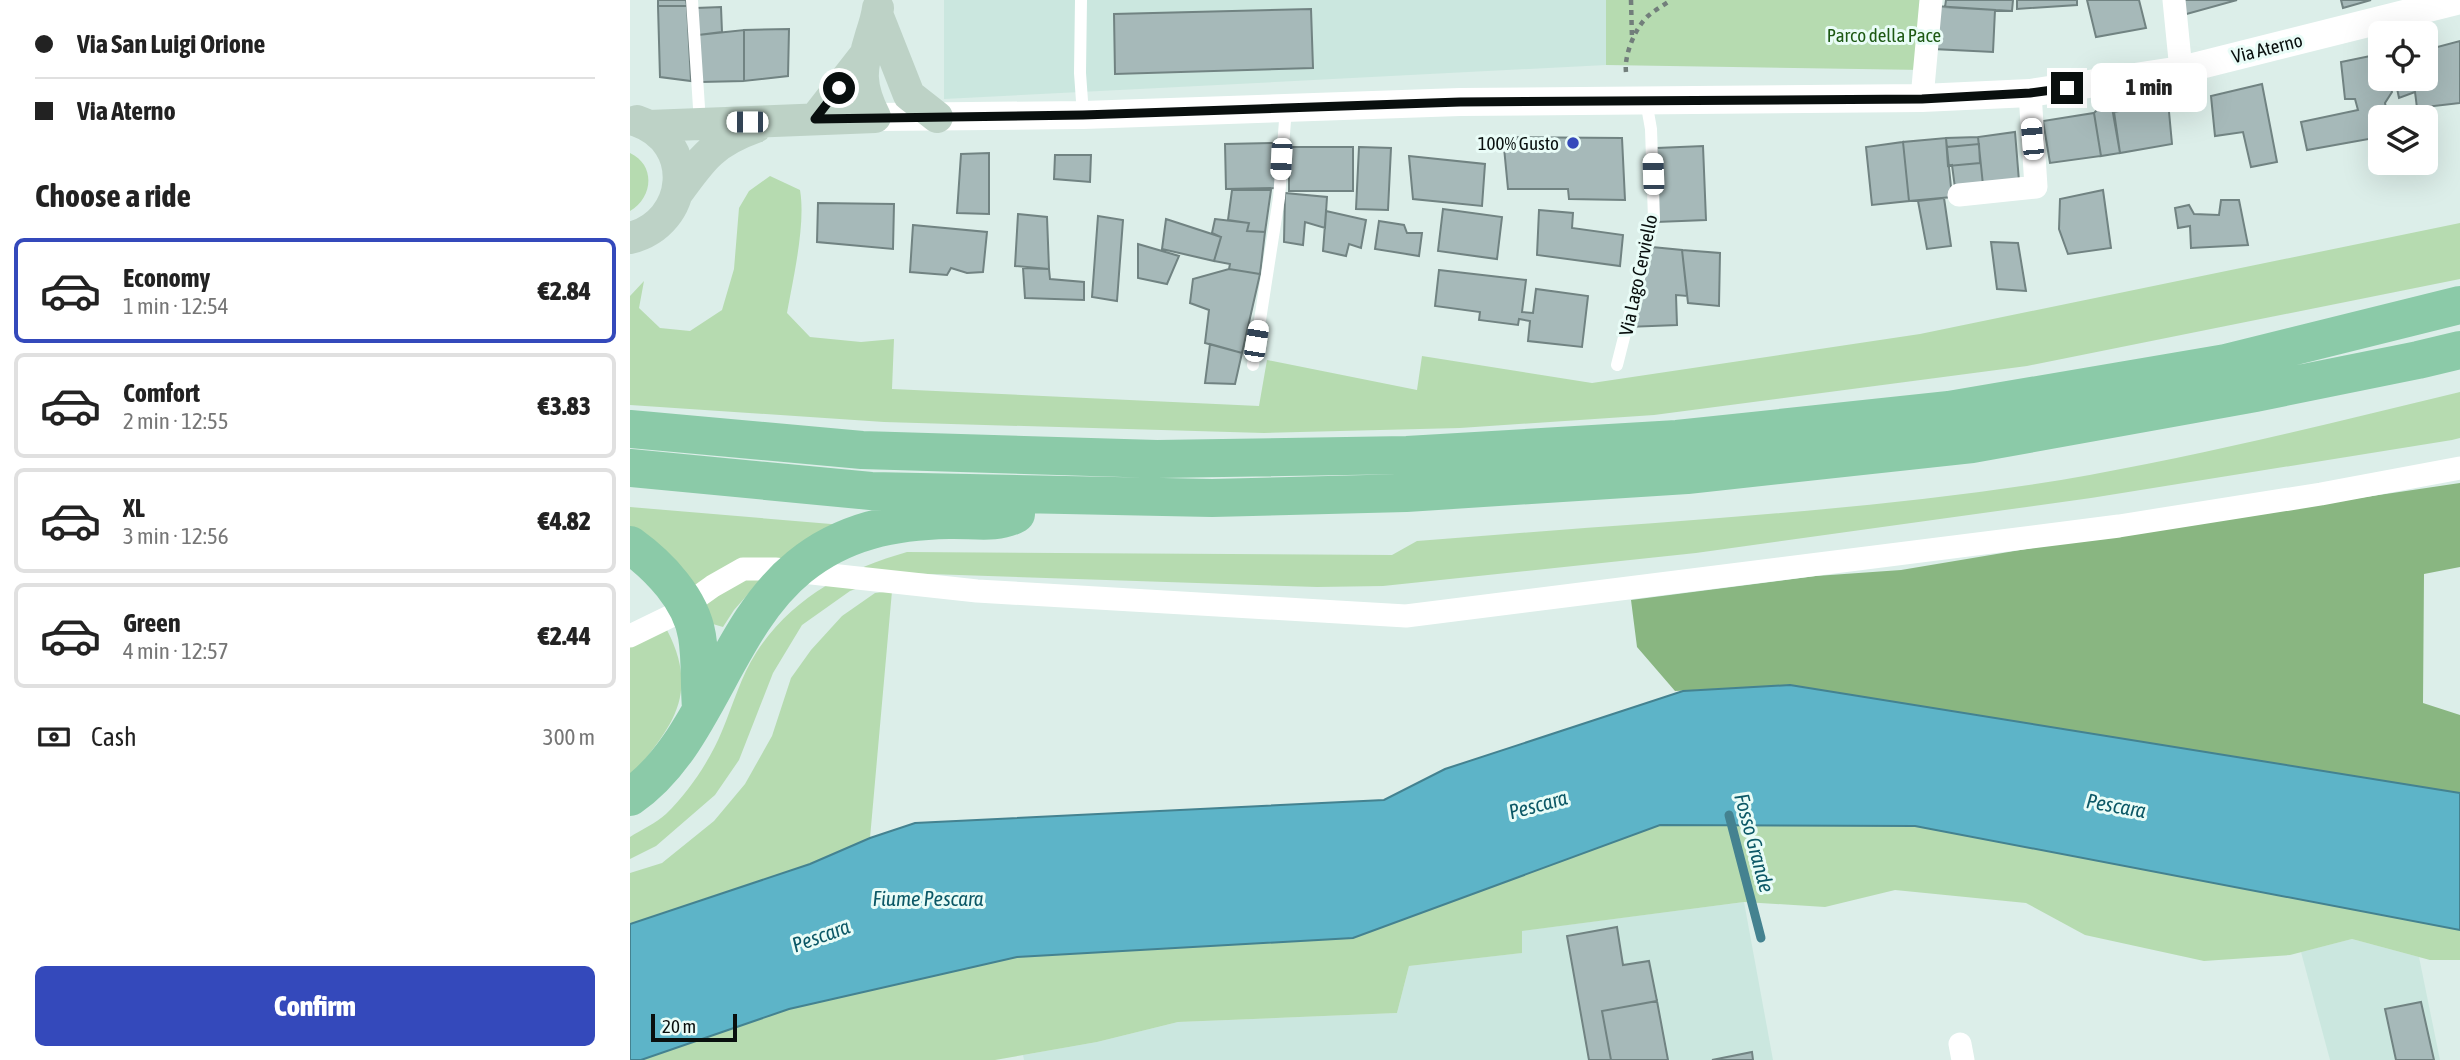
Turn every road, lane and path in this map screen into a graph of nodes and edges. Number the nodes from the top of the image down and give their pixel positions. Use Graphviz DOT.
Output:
graph roads {
  1 [pos="692,0"];
  2 [pos="1081,0"];
  3 [pos="1631,0"];
  4 [pos="1671,0"];
  5 [pos="1931,0"];
  6 [pos="2174,0"];
  7 [pos="2460,0"];
  8 [pos="877,27"];
  9 [pos="1632,40"];
  10 [pos="2182,70"];
  11 [pos="2030,93"];
  12 [pos="1922,99"];
  13 [pos="1637,101"];
  14 [pos="1286,108"];
  15 [pos="1083,115"];
  16 [pos="875,117"];
  17 [pos="937,117"];
  18 [pos="815,119"];
  19 [pos="639,122"];
  20 [pos="770,122"];
  21 [pos="701,123"];
  22 [pos="678,192"];
  23 [pos="1959,195"];
  24 [pos="630,238"];
  25 [pos="2460,305"];
  26 [pos="2460,350"];
  27 [pos="1253,365"];
  28 [pos="1618,365"];
  29 [pos="630,429"];
  30 [pos="630,468"];
  31 [pos="2460,468"];
  32 [pos="1048,495"];
  33 [pos="630,545"];
  34 [pos="630,636"];
  35 [pos="701,710"];
  36 [pos="630,797"];
  1 -- 21 [label="lane"];
  2 -- 15 [label="lane"];
  3 -- 9 [label="path"];
  4 -- 9 [label="path"];
  5 -- 12 [label="street"];
  6 -- 10 [label="street"];
  7 -- 10 [label="street, Via Aterno"];
  8 -- 16 [label="main road"];
  8 -- 17 [label="main road"];
  8 -- 18 [label="main road"];
  9 -- 13 [label="path"];
  10 -- 11 [label="street, Via Aterno"];
  11 -- 12 [label="street, Via Aterno"];
  11 -- 23 [label="street"];
  12 -- 13 [label="street, Via Aterno"];
  13 -- 14 [label="street, Via Aterno"];
  13 -- 28 [label="lane, Via Lago Cerviello"];
  14 -- 15 [label="street, Via Aterno"];
  14 -- 27 [label="lane"];
  15 -- 17 [label="street, Via Aterno"];
  16 -- 17 [label="street, Via Aterno"];
  16 -- 18 [label="main road, Via Aterno"];
  18 -- 20 [label="main road, Via Aterno"];
  19 -- 21 [label="main road, Via Aterno"];
  19 -- 22 [label="main road"];
  20 -- 21 [label="main road, Via Aterno"];
  20 -- 22 [label="main road, Via Aterno"];
  22 -- 24 [label="main road, Via Aterno"];
  25 -- 29 [label="highway"];
  26 -- 32 [label="highway"];
  30 -- 32 [label="highway"];
  31 -- 34 [label="street"];
  32 -- 35 [label="highway"];
  33 -- 35 [label="highway"];
  35 -- 36 [label="highway"];
}
